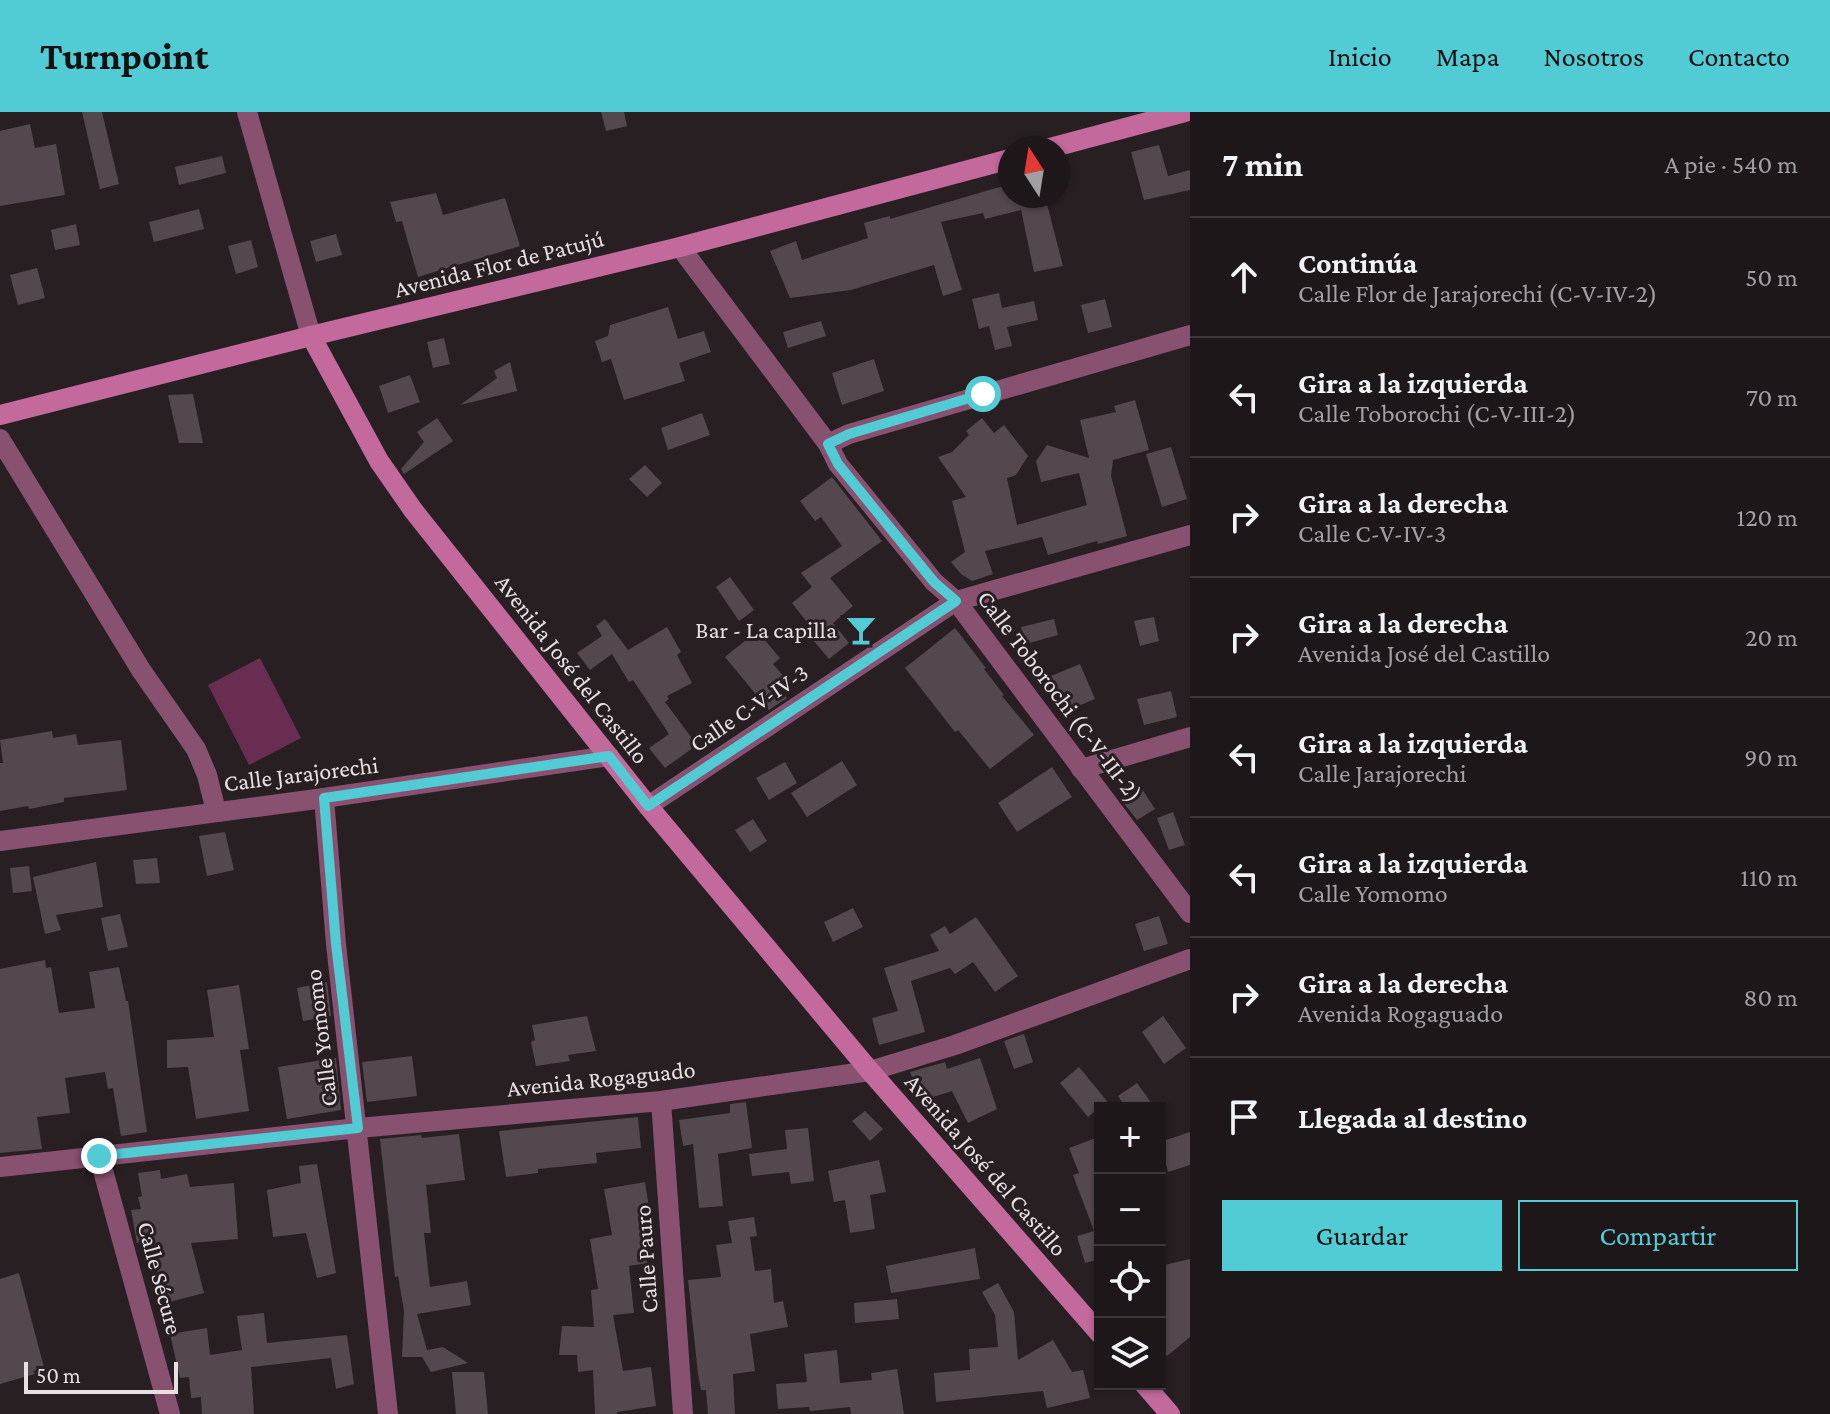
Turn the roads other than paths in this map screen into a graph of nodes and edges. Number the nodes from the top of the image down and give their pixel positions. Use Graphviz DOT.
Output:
graph roads {
  1 [pos="247,112"];
  2 [pos="1185,112"];
  3 [pos="1070,143"];
  4 [pos="998,162"];
  5 [pos="680,247"];
  6 [pos="1190,335"];
  7 [pos="311,336"];
  8 [pos="0,415"];
  9 [pos="0,439"];
  10 [pos="828,444"];
  11 [pos="1190,535"];
  12 [pos="956,601"];
  13 [pos="1190,737"];
  14 [pos="609,756"];
  15 [pos="1081,769"];
  16 [pos="324,798"];
  17 [pos="648,806"];
  18 [pos="216,811"];
  19 [pos="0,841"];
  20 [pos="1190,913"];
  21 [pos="1190,959"];
  22 [pos="870,1071"];
  23 [pos="661,1101"];
  24 [pos="358,1128"];
  25 [pos="99,1156"];
  26 [pos="0,1167"];
  27 [pos="1094,1327"];
  28 [pos="1149,1390"];
  29 [pos="170,1414"];
  30 [pos="388,1414"];
  31 [pos="683,1414"];
  32 [pos="1170,1414"];
  1 -- 7 [label="street, Avenida José del Castillo"];
  2 -- 3 [label="main road"];
  4 -- 5 [label="main road, Avenida Flor de Patujú"];
  5 -- 7 [label="main road, Avenida Flor de Patujú"];
  5 -- 10 [label="street, Calle Toborochi (C-V-III-2)"];
  6 -- 10 [label="street"];
  7 -- 8 [label="main road, Avenida Flor de Patujú"];
  7 -- 14 [label="main road, Avenida José del Castillo"];
  9 -- 18 [label="street"];
  10 -- 12 [label="street, Calle Toborochi (C-V-III-2)"];
  11 -- 12 [label="street, Calle C-V-IV-3"];
  12 -- 15 [label="street, Calle Toborochi (C-V-III-2)"];
  12 -- 17 [label="street, Calle C-V-IV-3"];
  13 -- 15 [label="street"];
  14 -- 16 [label="street, Calle Jarajorechi"];
  14 -- 17 [label="main road, Avenida José del Castillo"];
  15 -- 20 [label="street, Calle Toborochi (C-V-III-2)"];
  16 -- 18 [label="street, Calle Jarajorechi"];
  16 -- 24 [label="street, Calle Yomomo"];
  17 -- 22 [label="main road, Avenida José del Castillo"];
  18 -- 19 [label="street, Calle Jarajorechi"];
  21 -- 22 [label="street, Avenida Rogaguado"];
  22 -- 23 [label="street, Avenida Rogaguado"];
  22 -- 27 [label="main road, Avenida José del Castillo"];
  23 -- 24 [label="street, Avenida Rogaguado"];
  23 -- 31 [label="street, Calle Pauro"];
  24 -- 25 [label="street, Avenida Rogaguado"];
  24 -- 30 [label="street, Calle Yomomo"];
  25 -- 26 [label="street, Avenida Rogaguado"];
  25 -- 29 [label="street, Calle Sécure"];
  28 -- 32 [label="main road"];
}
